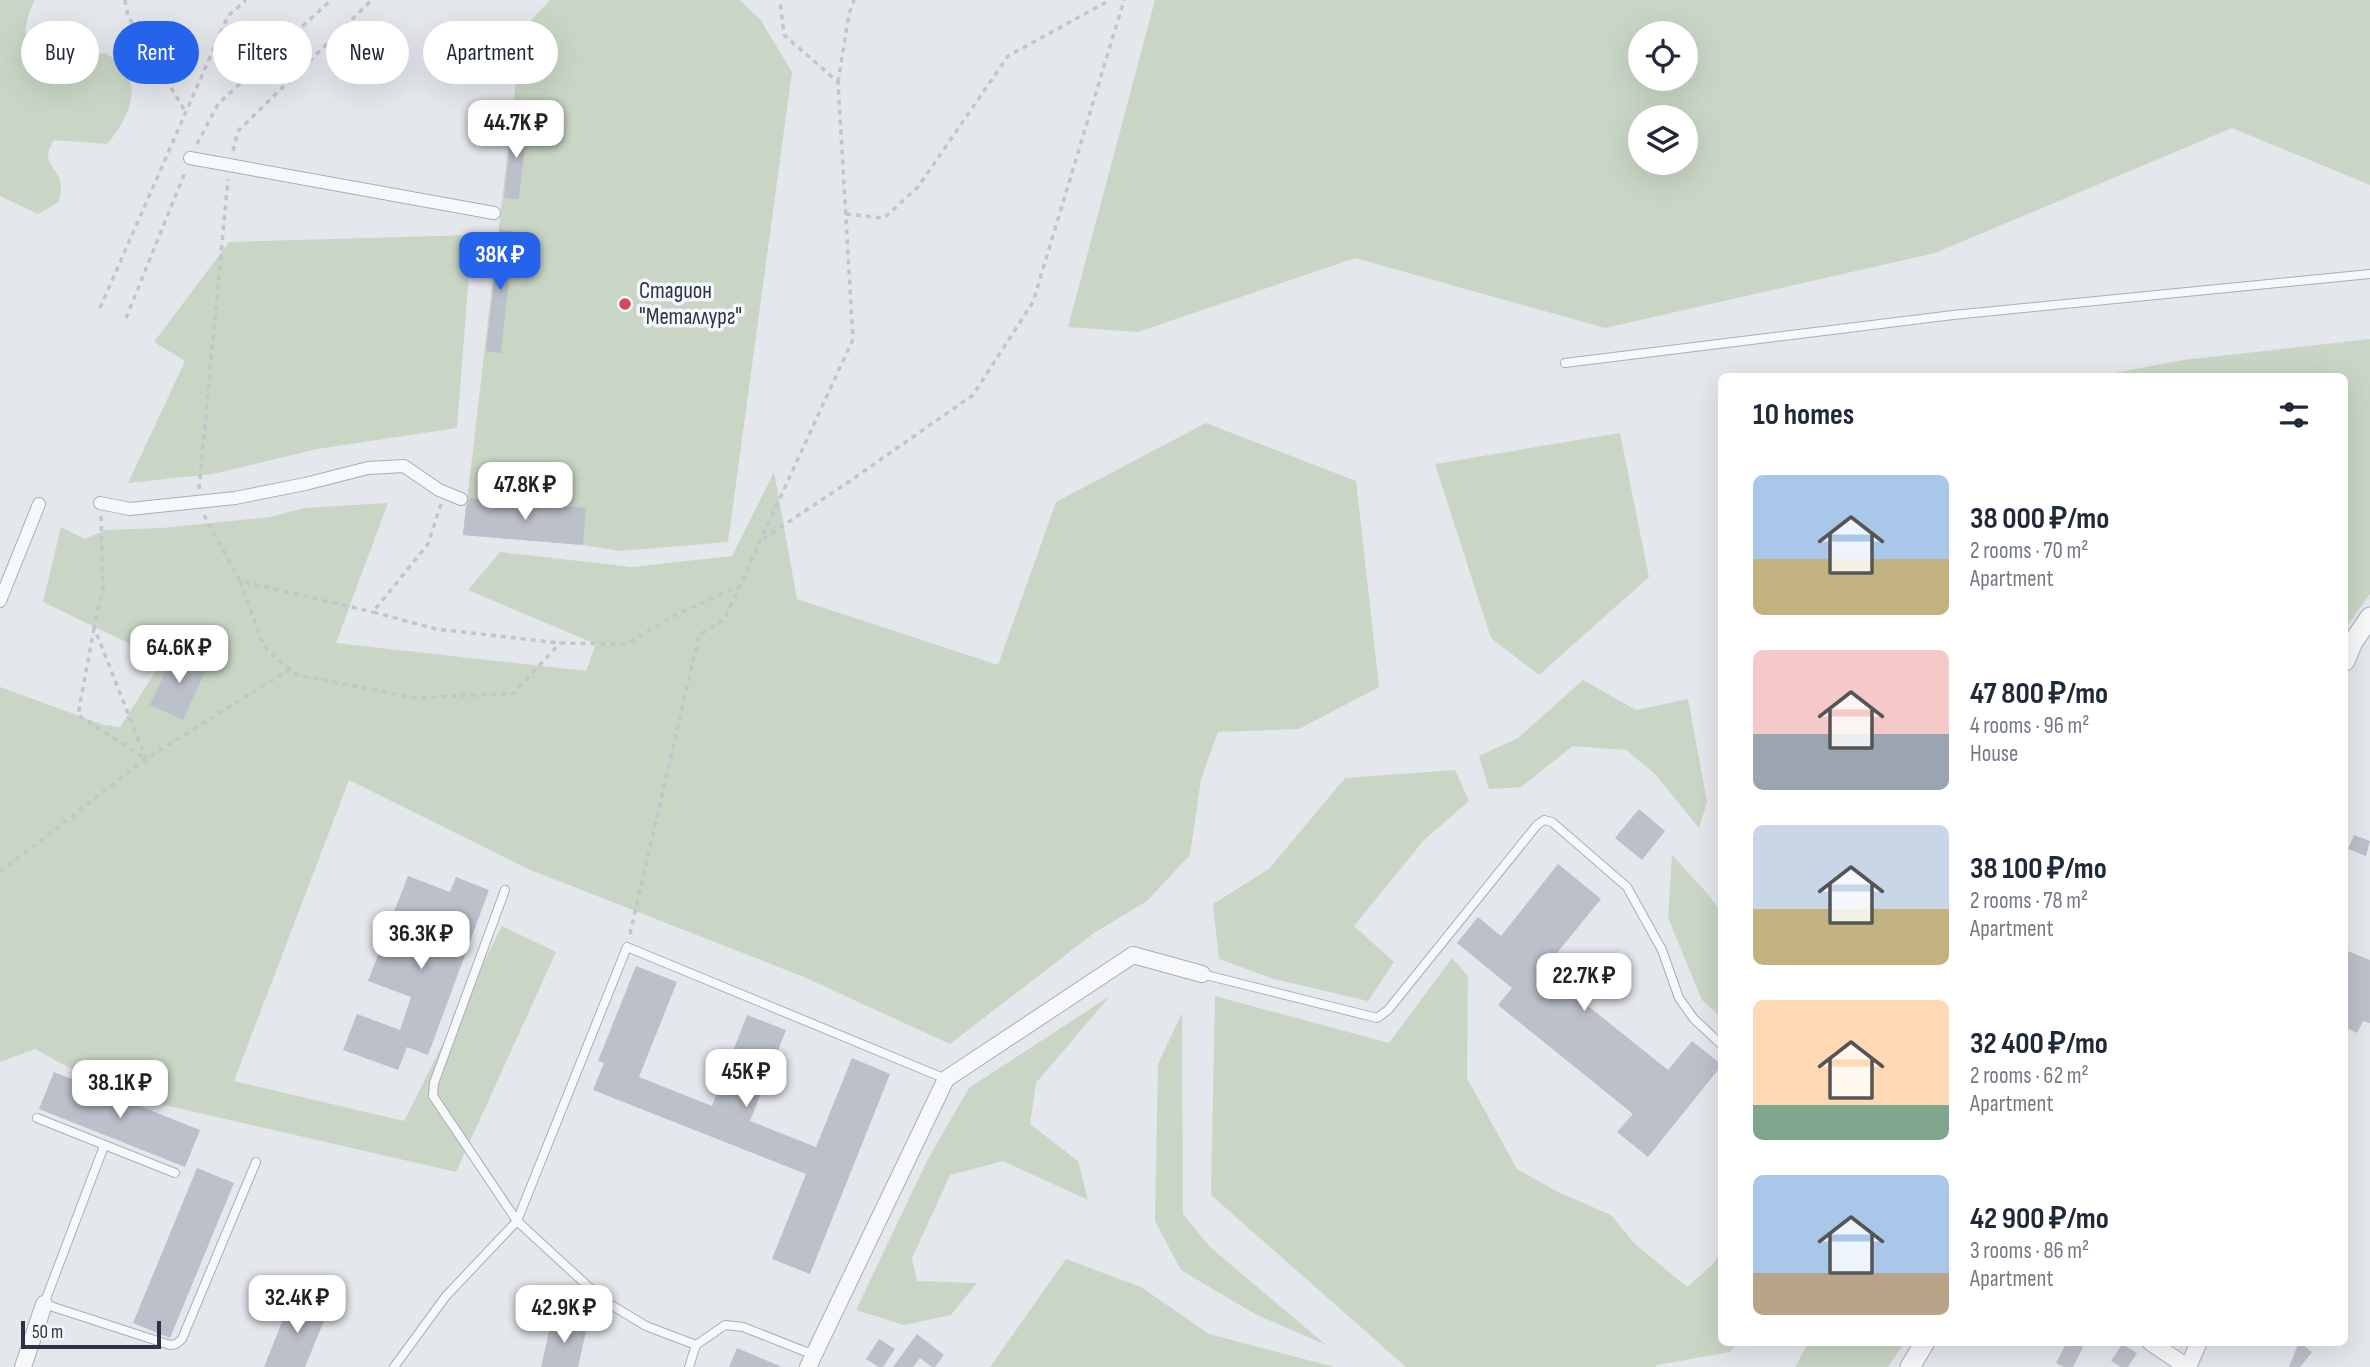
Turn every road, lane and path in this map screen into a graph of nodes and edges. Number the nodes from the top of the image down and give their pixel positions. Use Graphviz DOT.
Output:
graph roads {
  1 [pos="125,0"];
  2 [pos="246,0"];
  3 [pos="331,0"];
  4 [pos="372,0"];
  5 [pos="780,0"];
  6 [pos="854,0"];
  7 [pos="1110,0"];
  8 [pos="1124,0"];
  9 [pos="838,82"];
  10 [pos="186,112"];
  11 [pos="190,159"];
  12 [pos="230,166"];
  13 [pos="494,213"];
  14 [pos="846,214"];
  15 [pos="2370,274"];
  16 [pos="100,308"];
  17 [pos="126,318"];
  18 [pos="1565,363"];
  19 [pos="445,492"];
  20 [pos="461,499"];
  21 [pos="197,502"];
  22 [pos="100,503"];
  23 [pos="39,504"];
  24 [pos="761,540"];
  25 [pos="240,581"];
  26 [pos="740,586"];
  27 [pos="0,601"];
  28 [pos="373,612"];
  29 [pos="2370,617"];
  30 [pos="94,627"];
  31 [pos="559,643"];
  32 [pos="2348,654"];
  33 [pos="289,669"];
  34 [pos="146,759"];
  35 [pos="0,872"];
  36 [pos="505,890"];
  37 [pos="627,947"];
  38 [pos="1202,974"];
  39 [pos="1718,1041"];
  40 [pos="946,1079"];
  41 [pos="37,1118"];
  42 [pos="104,1146"];
  43 [pos="257,1162"];
  44 [pos="175,1172"];
  45 [pos="517,1222"];
  46 [pos="44,1304"];
  47 [pos="696,1345"];
  48 [pos="1923,1346"];
  49 [pos="2156,1346"];
  50 [pos="2197,1346"];
  51 [pos="811,1361"];
  52 [pos="23,1367"];
  53 [pos="394,1367"];
  54 [pos="689,1367"];
  55 [pos="1910,1367"];
  56 [pos="2188,1367"];
  1 -- 10 [label="path"];
  2 -- 10 [label="path"];
  3 -- 11 [label="path"];
  4 -- 12 [label="path"];
  5 -- 9 [label="path"];
  6 -- 9 [label="path"];
  7 -- 14 [label="path"];
  8 -- 24 [label="path"];
  9 -- 14 [label="path"];
  10 -- 16 [label="path"];
  11 -- 12 [label="street"];
  11 -- 17 [label="path"];
  12 -- 13 [label="street"];
  12 -- 21 [label="path"];
  14 -- 24 [label="path"];
  15 -- 18 [label="lane"];
  19 -- 20 [label="street"];
  19 -- 21 [label="street"];
  19 -- 28 [label="path"];
  21 -- 22 [label="street"];
  21 -- 25 [label="path"];
  22 -- 30 [label="path"];
  23 -- 27 [label="street"];
  24 -- 26 [label="path"];
  25 -- 28 [label="path"];
  25 -- 33 [label="path"];
  26 -- 31 [label="path"];
  26 -- 37 [label="path"];
  28 -- 31 [label="path"];
  29 -- 32 [label="street"];
  30 -- 34 [label="path"];
  30 -- 34 [label="path"];
  31 -- 33 [label="path"];
  33 -- 34 [label="path"];
  34 -- 35 [label="path"];
  36 -- 45 [label="lane"];
  37 -- 40 [label="lane"];
  37 -- 45 [label="lane"];
  38 -- 39 [label="lane"];
  38 -- 40 [label="street"];
  40 -- 51 [label="street"];
  41 -- 42 [label="lane"];
  42 -- 44 [label="lane"];
  42 -- 46 [label="lane"];
  43 -- 46 [label="lane"];
  45 -- 47 [label="lane"];
  45 -- 53 [label="lane"];
  46 -- 52 [label="street"];
  47 -- 51 [label="lane"];
  47 -- 54 [label="lane"];
  48 -- 55 [label="street"];
  49 -- 56 [label="street"];
  50 -- 56 [label="street"];
}
